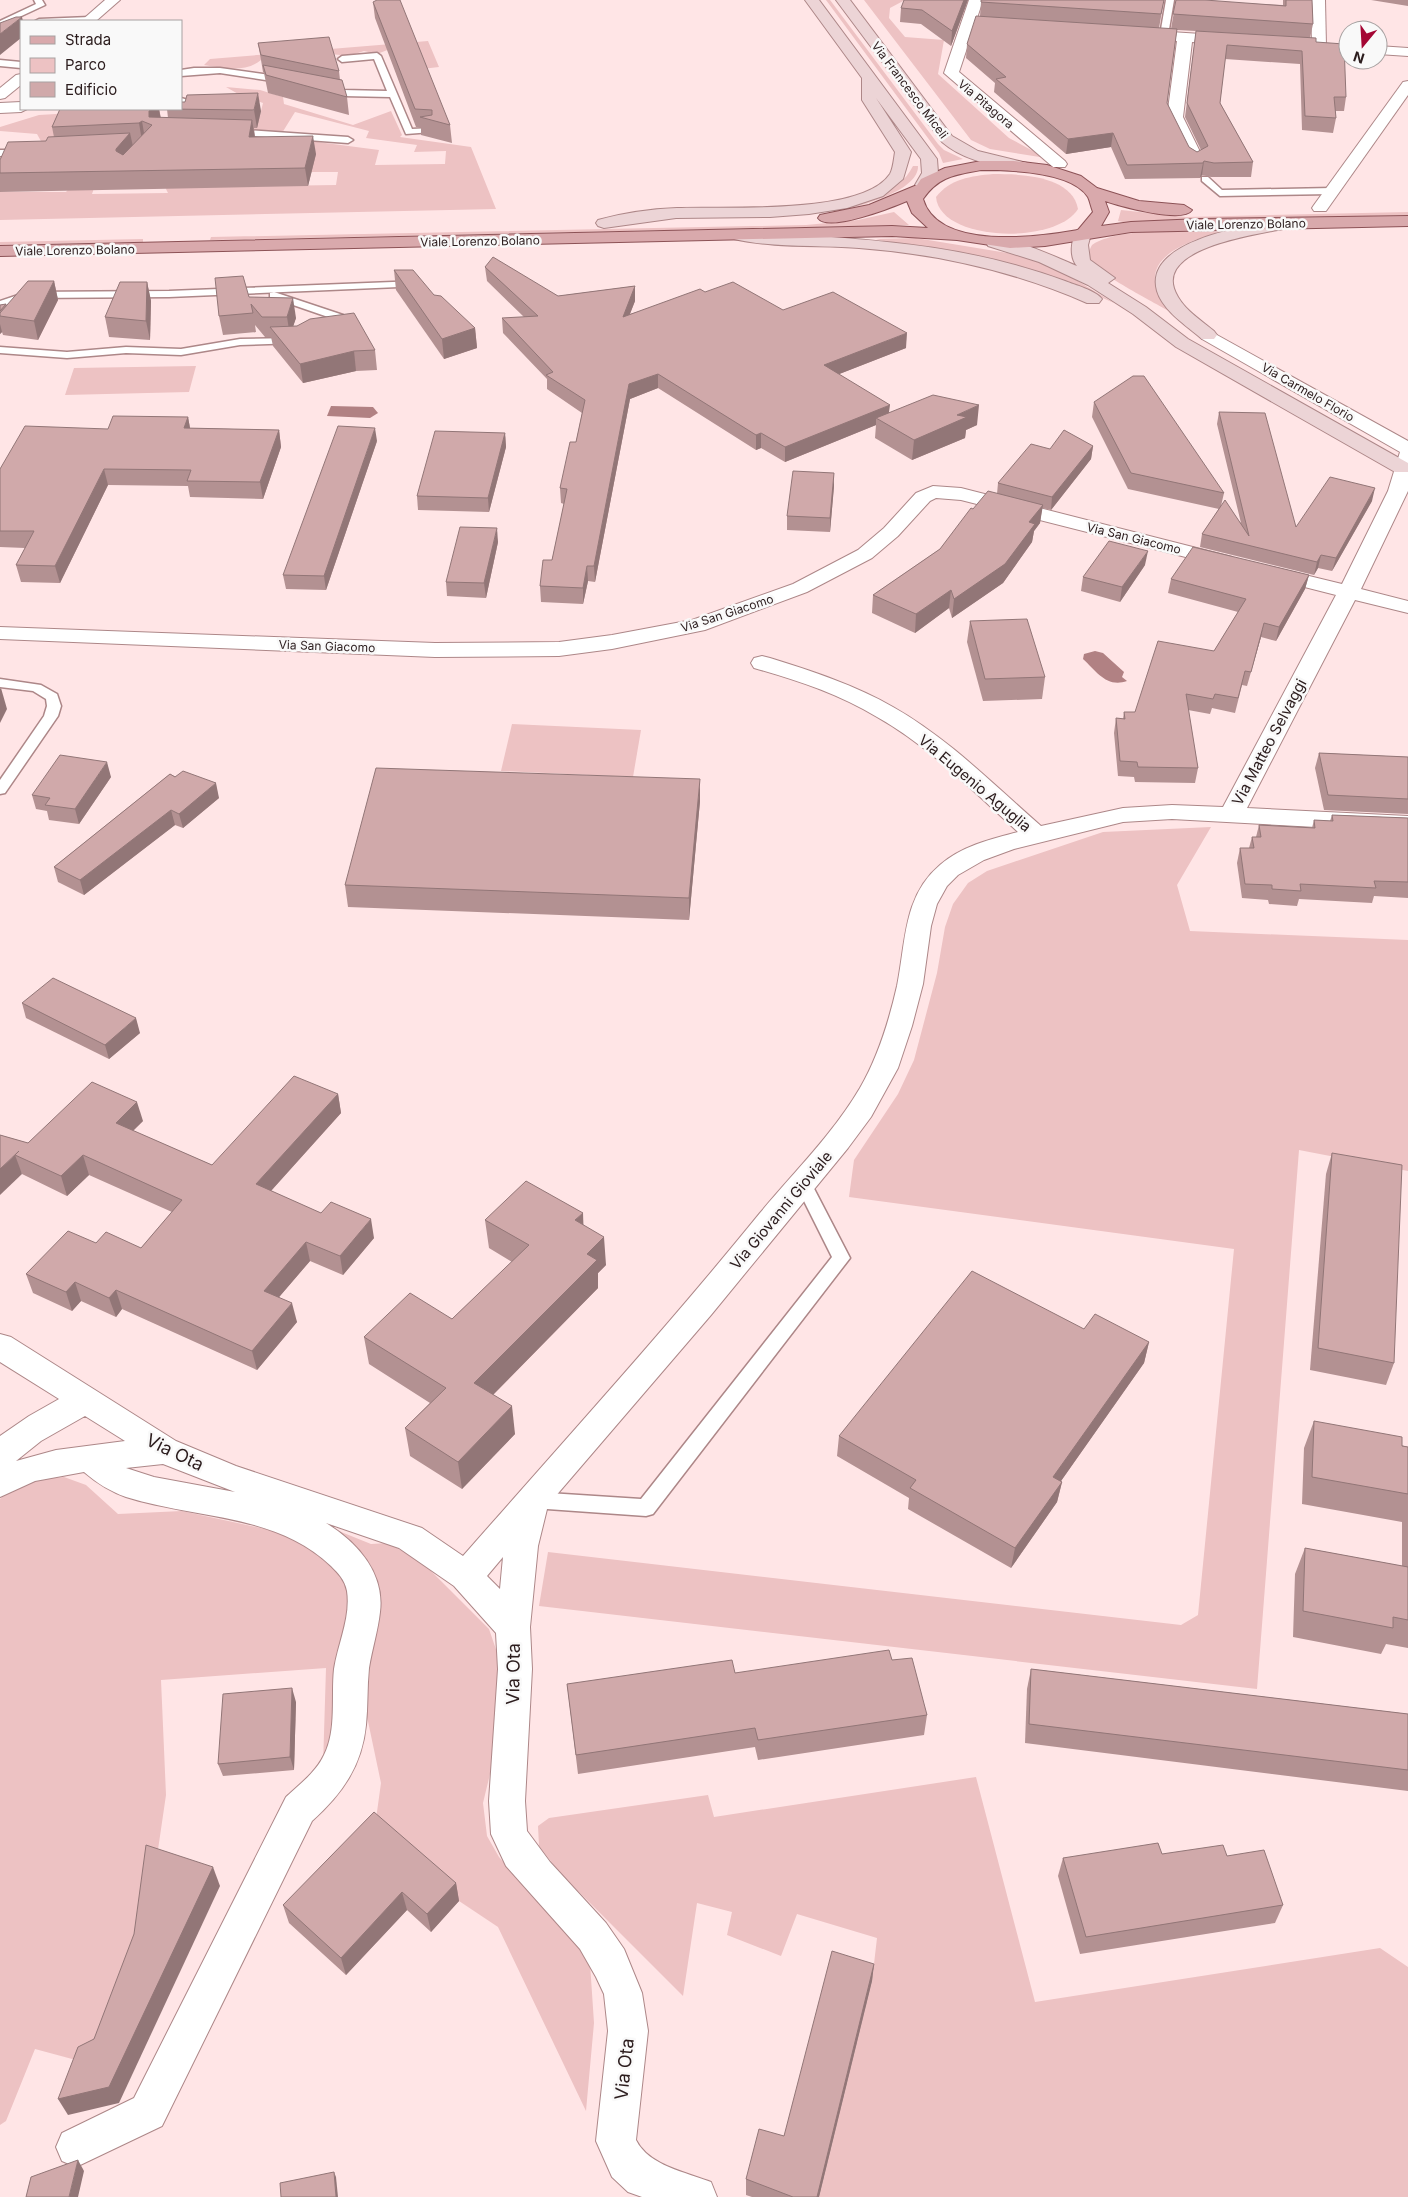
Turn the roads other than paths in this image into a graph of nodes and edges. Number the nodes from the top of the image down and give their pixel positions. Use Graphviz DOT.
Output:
graph roads {
  1 [pos="38,0"];
  2 [pos="113,0"];
  3 [pos="812,0"];
  4 [pos="843,0"];
  5 [pos="976,0"];
  6 [pos="1170,0"];
  7 [pos="1318,0"];
  8 [pos="89,20"];
  9 [pos="969,22"];
  10 [pos="0,24"];
  11 [pos="1028,26"];
  12 [pos="1125,33"];
  13 [pos="1164,35"];
  14 [pos="1185,37"];
  15 [pos="1242,41"];
  16 [pos="1319,46"];
  17 [pos="1388,51"];
  18 [pos="1408,52"];
  19 [pos="342,59"];
  20 [pos="0,63"];
  21 [pos="20,65"];
  22 [pos="182,73"];
  23 [pos="869,78"];
  24 [pos="20,79"];
  25 [pos="298,83"];
  26 [pos="1408,84"];
  27 [pos="316,87"];
  28 [pos="391,94"];
  29 [pos="0,95"];
  30 [pos="182,101"];
  31 [pos="20,107"];
  32 [pos="182,107"];
  33 [pos="0,108"];
  34 [pos="429,130"];
  35 [pos="225,132"];
  36 [pos="348,140"];
  37 [pos="0,153"];
  38 [pos="31,153"];
  39 [pos="1196,160"];
  40 [pos="1059,164"];
  41 [pos="1021,166"];
  42 [pos="1204,179"];
  43 [pos="921,187"];
  44 [pos="1332,191"];
  45 [pos="1093,192"];
  46 [pos="1408,206"];
  47 [pos="1320,208"];
  48 [pos="1408,221"];
  49 [pos="604,223"];
  50 [pos="1292,223"];
  51 [pos="1084,234"];
  52 [pos="738,235"];
  53 [pos="960,235"];
  54 [pos="0,236"];
  55 [pos="994,242"];
  56 [pos="0,251"];
  57 [pos="255,289"];
  58 [pos="424,291"];
  59 [pos="0,305"];
  60 [pos="1208,335"];
  61 [pos="1182,343"];
  62 [pos="0,350"];
  63 [pos="1406,458"];
  64 [pos="1349,592"];
  65 [pos="1408,607"];
  66 [pos="0,633"];
  67 [pos="762,663"];
  68 [pos="0,683"];
  69 [pos="0,790"];
  70 [pos="1231,815"];
  71 [pos="1408,824"];
  72 [pos="1036,835"];
  73 [pos="802,1181"];
  74 [pos="0,1346"];
  75 [pos="86,1401"];
  76 [pos="165,1450"];
  77 [pos="0,1456"];
  78 [pos="91,1460"];
  79 [pos="0,1483"];
  80 [pos="533,1500"];
  81 [pos="466,1576"];
  82 [pos="513,1627"];
  83 [pos="76,2147"];
  84 [pos="696,2197"];
  1 -- 10 [label="lane"];
  2 -- 8 [label="street"];
  3 -- 23 [label="main road, Via Francesco Miceli"];
  4 -- 41 [label="main road, Via Francesco Miceli"];
  5 -- 9 [label="street, Via Pitagora"];
  6 -- 13 [label="lane"];
  7 -- 16 [label="street"];
  9 -- 11 [label="street"];
  9 -- 40 [label="street, Via Pitagora"];
  12 -- 13 [label="street"];
  13 -- 14 [label="street"];
  14 -- 15 [label="street"];
  14 -- 39 [label="street"];
  17 -- 18 [label="street"];
  19 -- 28 [label="lane"];
  20 -- 21 [label="lane"];
  22 -- 25 [label="lane"];
  23 -- 43 [label="main road, Via Francesco Miceli"];
  23 -- 49 [label="main road"];
  24 -- 29 [label="street"];
  26 -- 44 [label="street"];
  27 -- 28 [label="lane"];
  28 -- 34 [label="lane"];
  30 -- 32 [label="lane"];
  31 -- 33 [label="street"];
  35 -- 36 [label="lane"];
  37 -- 38 [label="lane"];
  41 -- 43 [label="main road, Viale Lorenzo Bolano"];
  41 -- 45 [label="main road, Viale Lorenzo Bolano"];
  42 -- 44 [label="lane"];
  43 -- 49 [label="main road, Viale Lorenzo Bolano"];
  43 -- 53 [label="main road"];
  44 -- 47 [label="street"];
  45 -- 47 [label="main road, Viale Lorenzo Bolano"];
  45 -- 51 [label="main road"];
  46 -- 47 [label="main road, Viale Lorenzo Bolano"];
  48 -- 50 [label="main road, Viale Lorenzo Bolano"];
  49 -- 54 [label="main road, Viale Lorenzo Bolano"];
  50 -- 51 [label="main road, Viale Lorenzo Bolano"];
  50 -- 60 [label="main road"];
  51 -- 55 [label="main road, Viale Lorenzo Bolano"];
  51 -- 60 [label="main road"];
  52 -- 53 [label="main road, Viale Lorenzo Bolano"];
  52 -- 56 [label="main road, Viale Lorenzo Bolano"];
  52 -- 61 [label="main road"];
  53 -- 55 [label="main road, Viale Lorenzo Bolano"];
  55 -- 61 [label="main road"];
  57 -- 58 [label="lane"];
  57 -- 59 [label="lane"];
  57 -- 62 [label="lane"];
  60 -- 63 [label="street, Via Carmelo Florio"];
  61 -- 63 [label="main road"];
  63 -- 64 [label="street, Via Matteo Selvaggi"];
  64 -- 65 [label="street, Via San Giacomo"];
  64 -- 66 [label="street, Via San Giacomo"];
  64 -- 70 [label="street, Via Matteo Selvaggi"];
  67 -- 72 [label="street, Via Eugenio Aguglia"];
  68 -- 69 [label="lane"];
  70 -- 71 [label="street, Via Matteo Selvaggi"];
  70 -- 72 [label="street, Via Eugenio Aguglia"];
  72 -- 73 [label="street, Via Giovanni Gioviale"];
  73 -- 80 [label="street, Via Giovanni Gioviale"];
  73 -- 80 [label="lane"];
  74 -- 75 [label="street, Via Ota"];
  75 -- 76 [label="street, Via Ota"];
  75 -- 77 [label="street"];
  76 -- 78 [label="street"];
  76 -- 81 [label="street, Via Ota"];
  78 -- 79 [label="street"];
  78 -- 83 [label="street"];
  80 -- 81 [label="street, Via Giovanni Gioviale"];
  80 -- 82 [label="street"];
  81 -- 82 [label="street, Via Ota"];
  82 -- 84 [label="street, Via Ota"];
}
